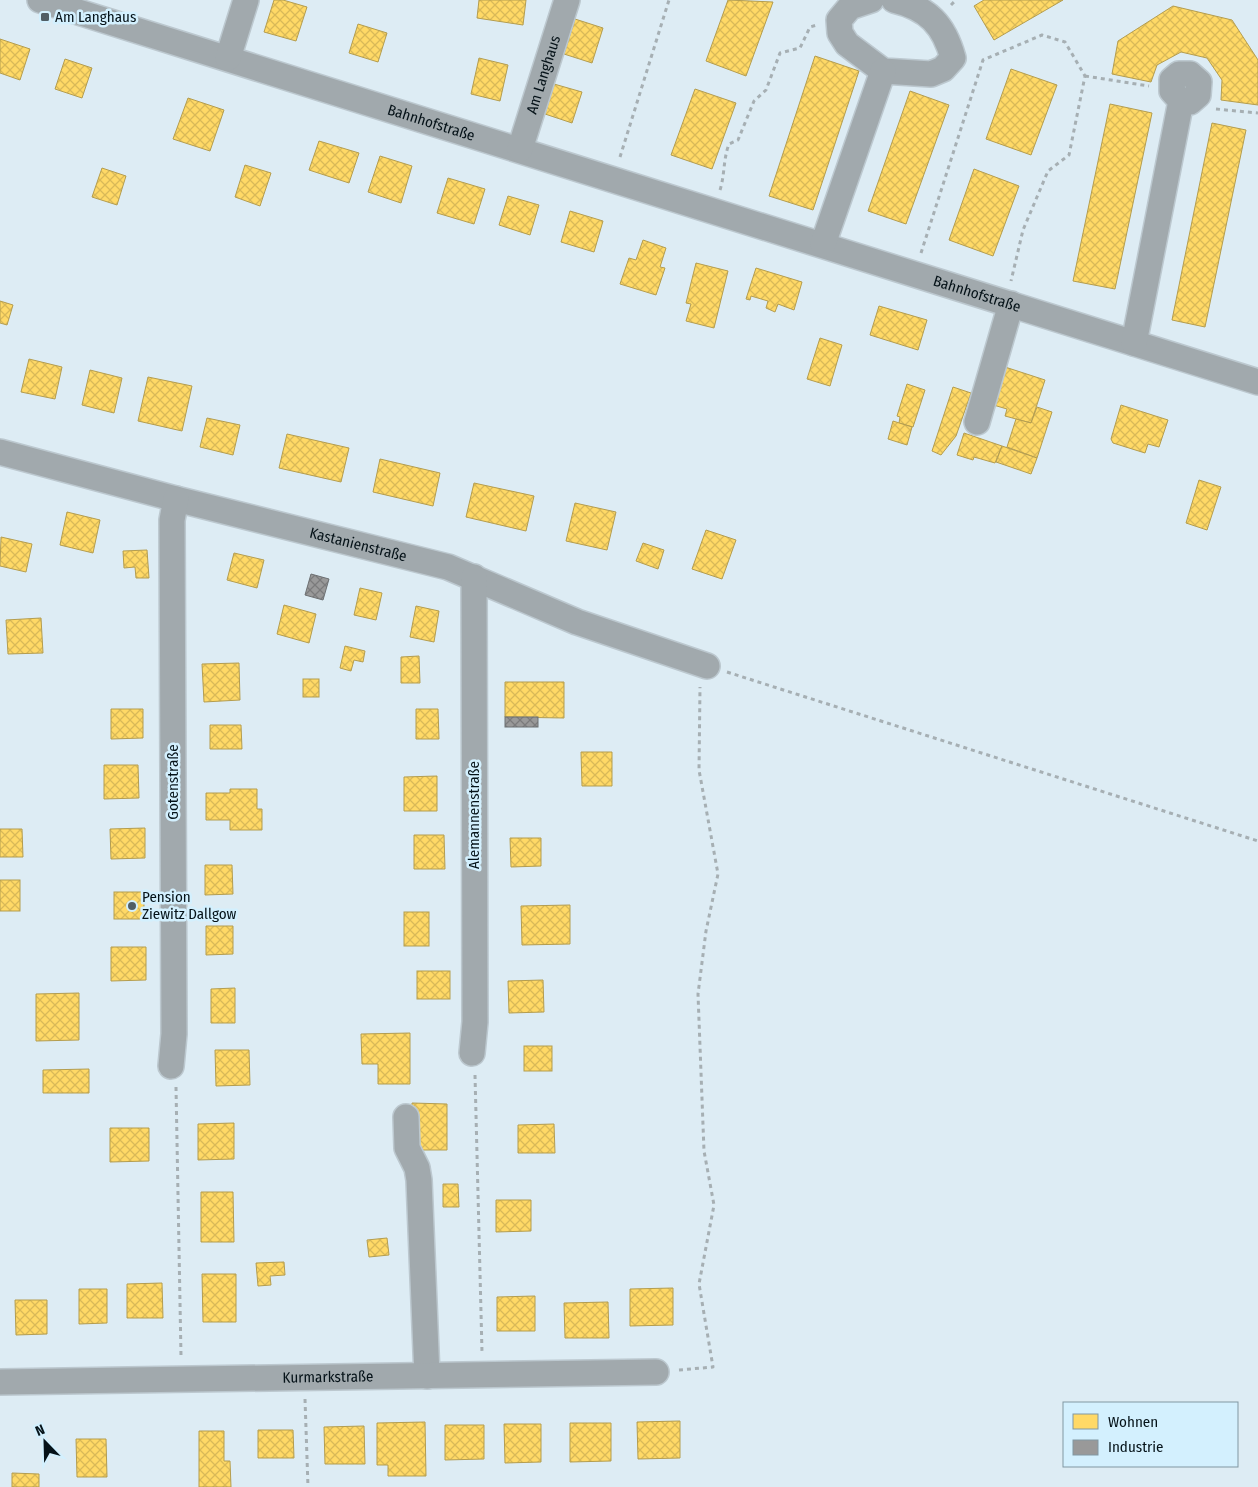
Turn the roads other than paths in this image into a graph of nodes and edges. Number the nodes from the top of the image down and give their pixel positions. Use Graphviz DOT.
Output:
graph roads {
  1 [pos="40,0"];
  2 [pos="246,0"];
  3 [pos="567,0"];
  4 [pos="871,0"];
  5 [pos="894,0"];
  6 [pos="228,58"];
  7 [pos="883,71"];
  8 [pos="1184,94"];
  9 [pos="520,149"];
  10 [pos="822,244"];
  11 [pos="1009,304"];
  12 [pos="1134,343"];
  13 [pos="1258,382"];
  14 [pos="977,422"];
  15 [pos="0,452"];
  16 [pos="176,499"];
  17 [pos="474,577"];
  18 [pos="707,666"];
  19 [pos="472,1052"];
  20 [pos="171,1066"];
  21 [pos="406,1118"];
  22 [pos="656,1372"];
  23 [pos="427,1376"];
  24 [pos="0,1382"];
  1 -- 6 [label="street, Bahnhofstraße"];
  2 -- 6 [label="street"];
  3 -- 9 [label="street, Am Langhaus"];
  4 -- 7 [label="street"];
  5 -- 7 [label="street"];
  6 -- 9 [label="street, Bahnhofstraße"];
  7 -- 10 [label="street"];
  8 -- 12 [label="street"];
  9 -- 10 [label="street, Bahnhofstraße"];
  10 -- 11 [label="street, Bahnhofstraße"];
  11 -- 12 [label="street, Bahnhofstraße"];
  11 -- 14 [label="street"];
  12 -- 13 [label="street, Bahnhofstraße"];
  15 -- 16 [label="street, Kastanienstraße"];
  16 -- 17 [label="street, Kastanienstraße"];
  16 -- 20 [label="street, Gotenstraße"];
  17 -- 18 [label="street, Kastanienstraße"];
  17 -- 19 [label="street, Alemannenstraße"];
  21 -- 23 [label="street"];
  22 -- 23 [label="street, Kurmarkstraße"];
  23 -- 24 [label="street, Kurmarkstraße"];
}
